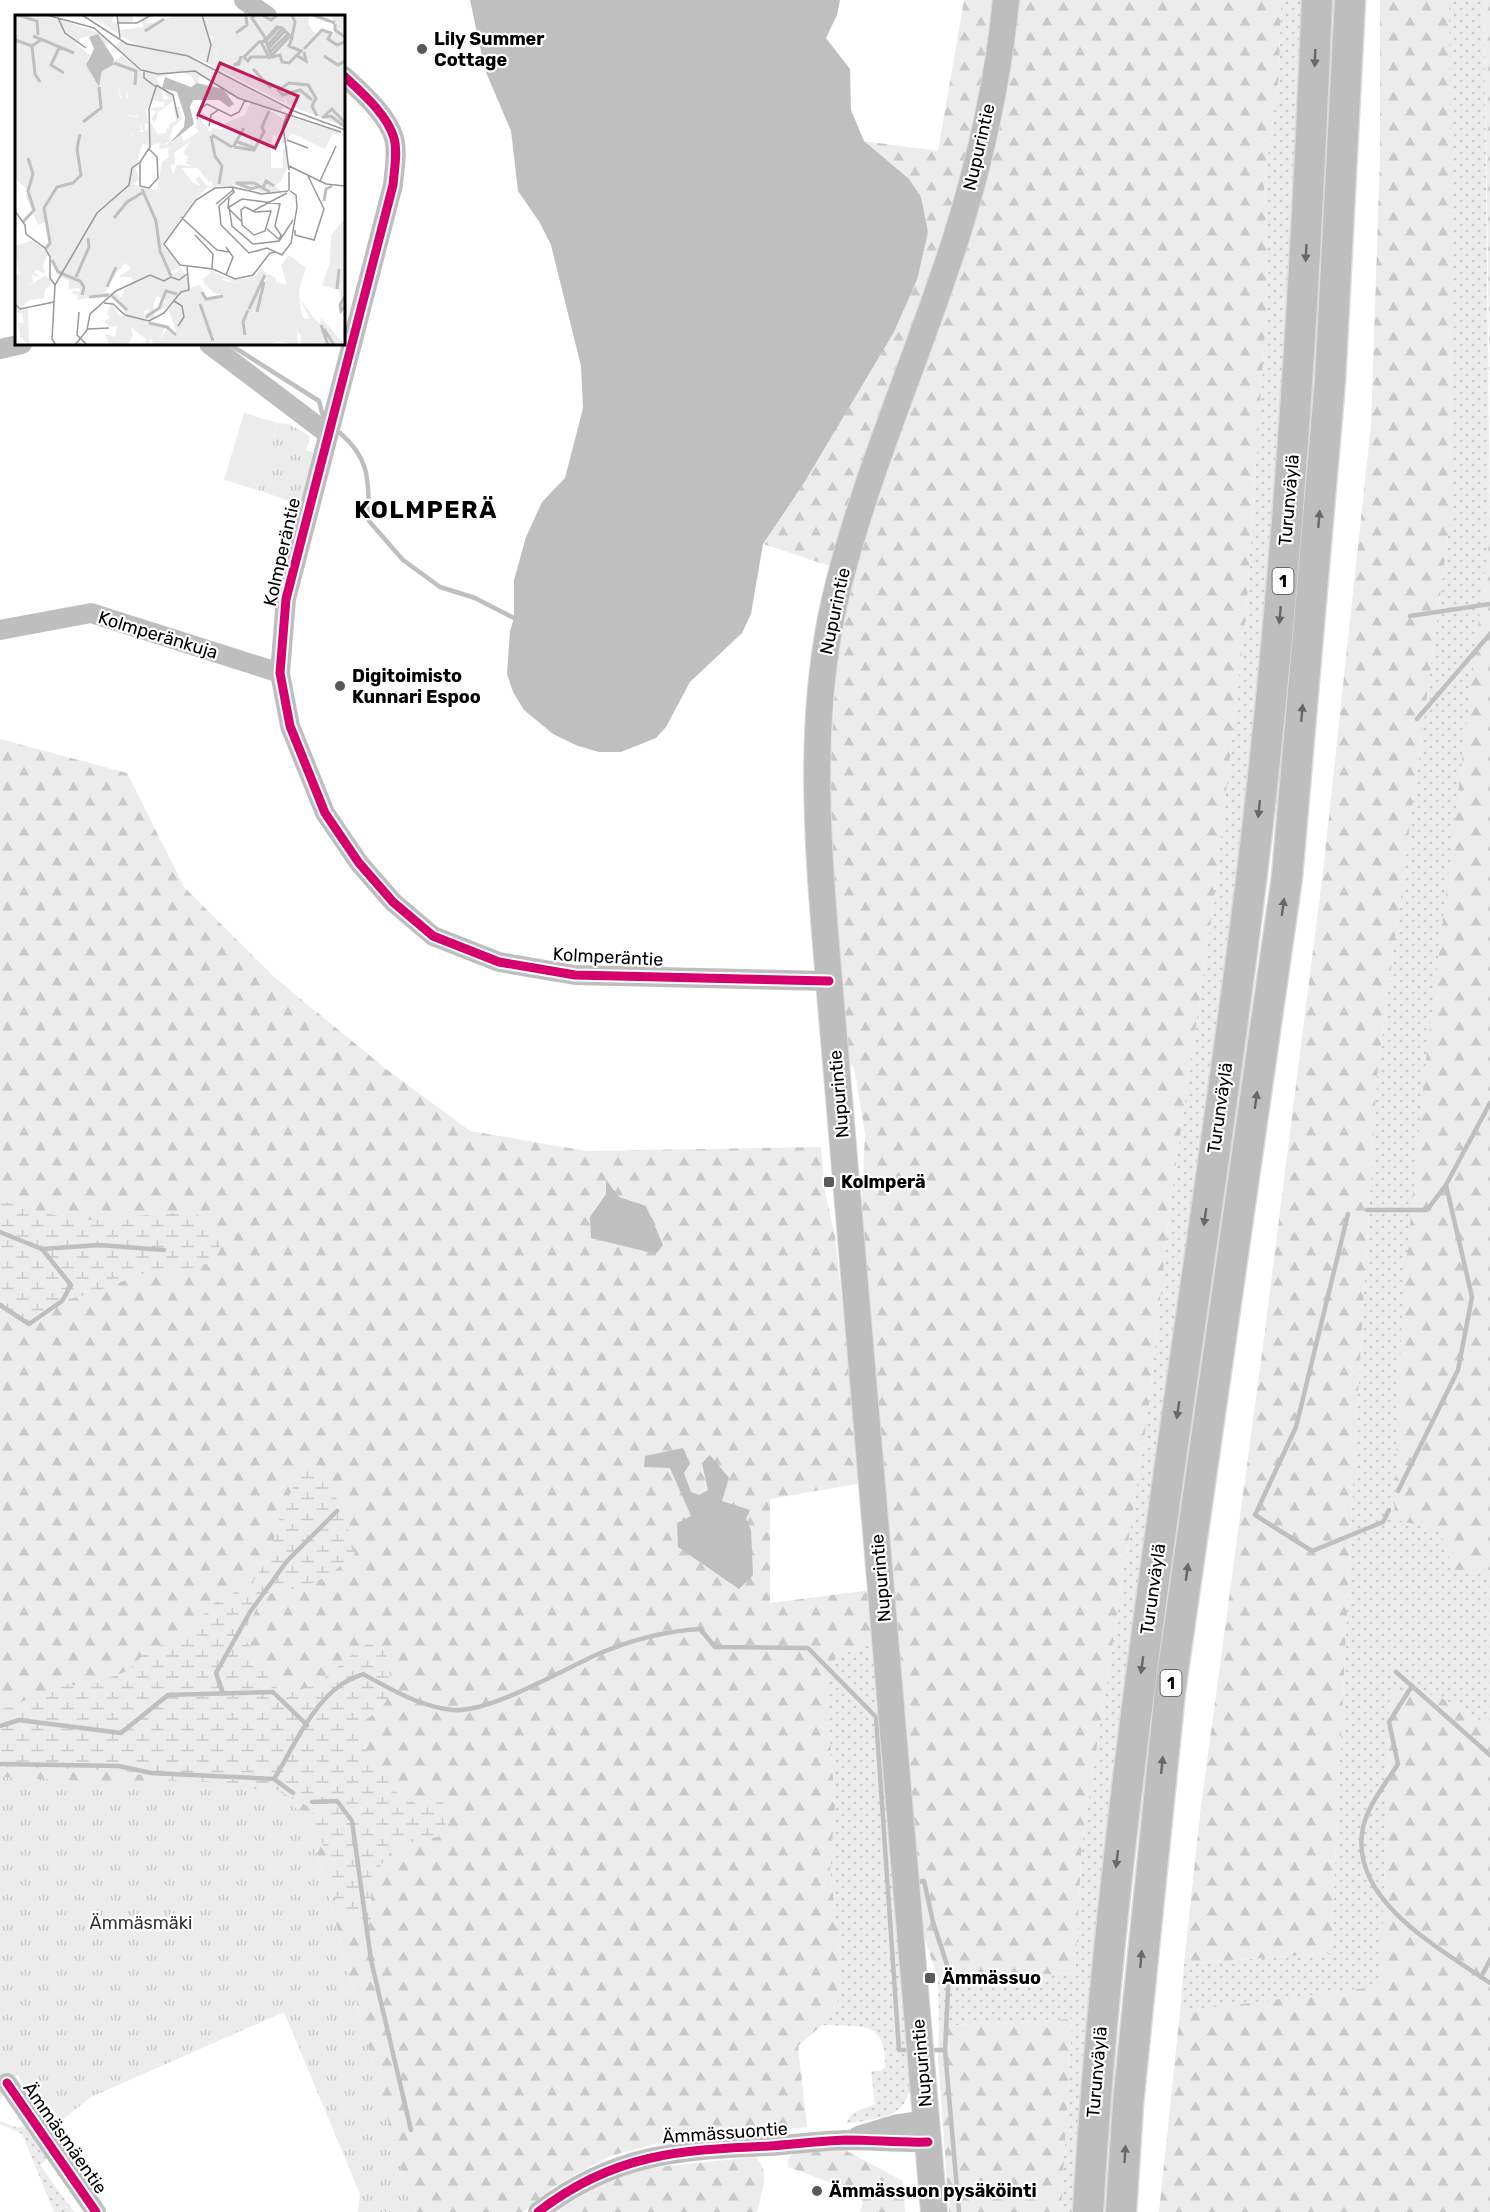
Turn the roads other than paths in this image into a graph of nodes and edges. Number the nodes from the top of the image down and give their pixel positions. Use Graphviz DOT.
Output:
graph roads {
  1 [pos="244,0"];
  2 [pos="1006,0"];
  3 [pos="1317,0"];
  4 [pos="1350,0"];
  5 [pos="266,15"];
  6 [pos="345,77"];
  7 [pos="18,345"];
  8 [pos="210,345"];
  9 [pos="0,349"];
  10 [pos="328,434"];
  11 [pos="0,630"];
  12 [pos="280,673"];
  13 [pos="829,981"];
  14 [pos="7,2083"];
  15 [pos="927,2131"];
  16 [pos="96,2212"];
  17 [pos="538,2212"];
  18 [pos="934,2212"];
  19 [pos="1088,2212"];
  20 [pos="1121,2212"];
  1 -- 5 [label="street"];
  2 -- 13 [label="main road, Nupurintie"];
  3 -- 19 [label="highway, Turunväylä / 1, one-way"];
  20 -- 4 [label="highway, Turunväylä / 1, one-way"];
  6 -- 10 [label="street, Kolmperäntie"];
  7 -- 9 [label="street"];
  8 -- 10 [label="street"];
  10 -- 12 [label="street, Kolmperäntie"];
  11 -- 12 [label="street, Kolmperänkuja"];
  12 -- 13 [label="street, Kolmperäntie"];
  13 -- 15 [label="main road, Nupurintie"];
  14 -- 16 [label="street, Ämmäsmäentie"];
  15 -- 17 [label="street, Ämmässuontie"];
  15 -- 18 [label="main road, Nupurintie"];
}
